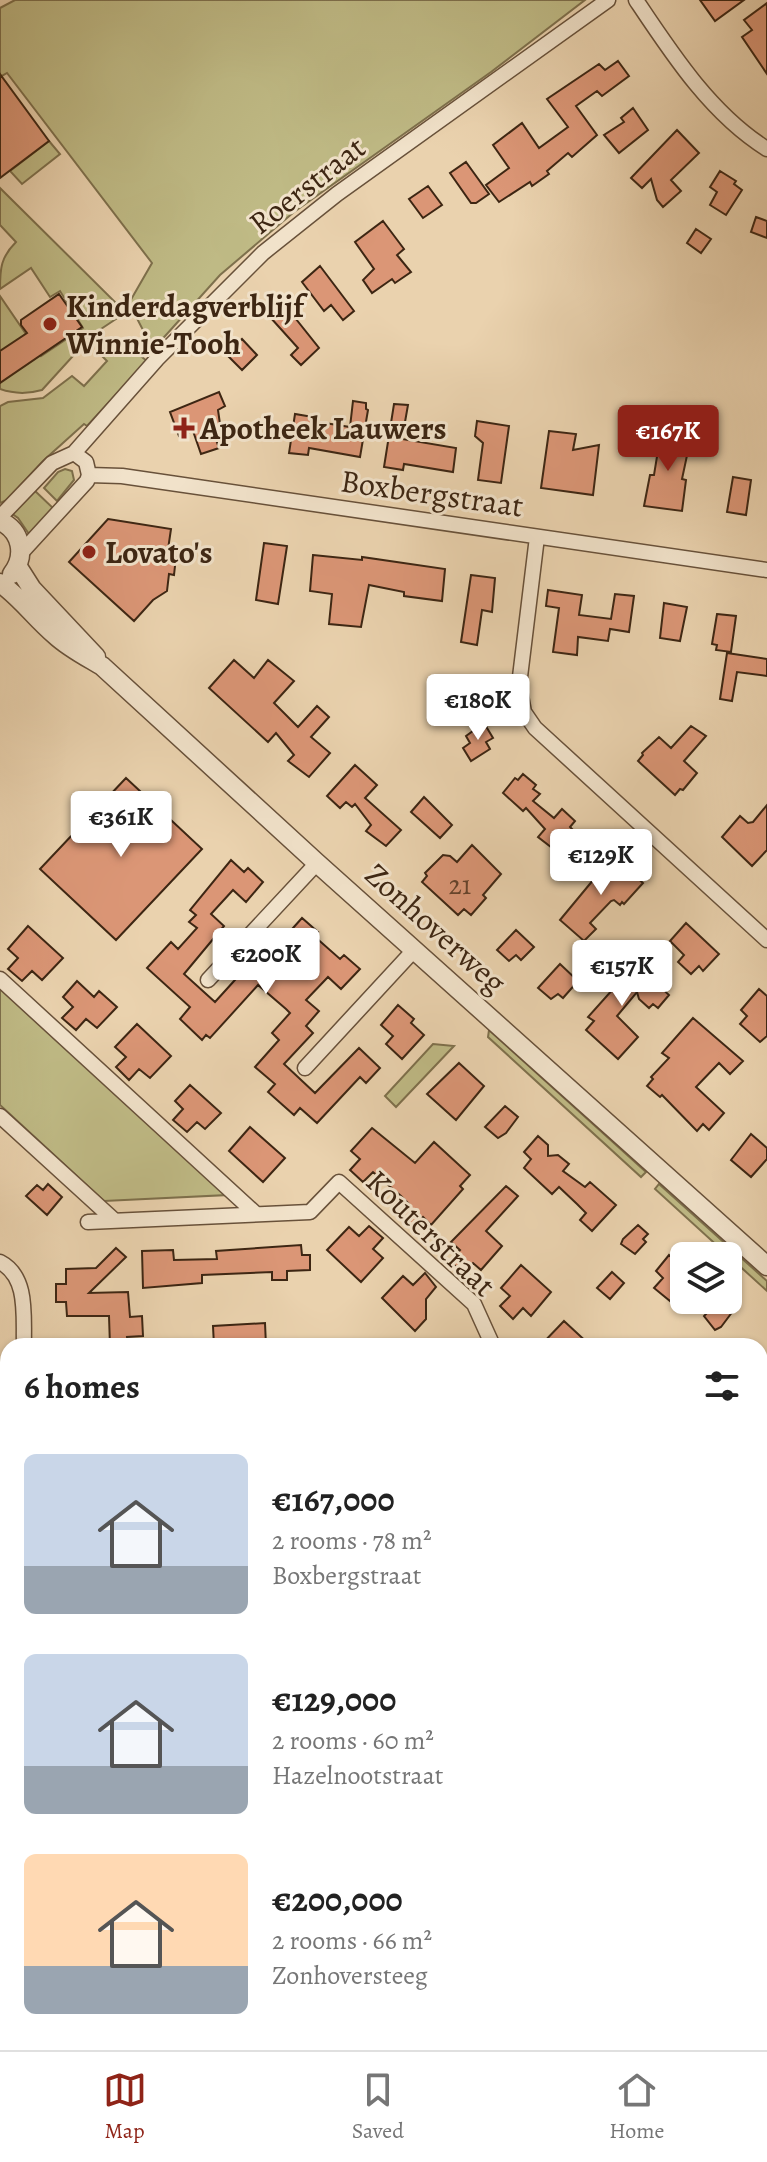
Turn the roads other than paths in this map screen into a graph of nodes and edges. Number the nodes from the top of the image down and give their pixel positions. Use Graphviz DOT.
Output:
graph roads {
  1 [pos="608,0"];
  2 [pos="636,0"];
  3 [pos="767,149"];
  4 [pos="74,453"];
  5 [pos="89,475"];
  6 [pos="0,519"];
  7 [pos="537,537"];
  8 [pos="19,560"];
  9 [pos="767,570"];
  10 [pos="0,583"];
  11 [pos="102,666"];
  12 [pos="317,863"];
  13 [pos="767,940"];
  14 [pos="415,949"];
  15 [pos="0,979"];
  16 [pos="208,980"];
  17 [pos="305,1068"];
  18 [pos="0,1116"];
  19 [pos="255,1213"];
  20 [pos="114,1220"];
  21 [pos="88,1222"];
  22 [pos="4,1264"];
  23 [pos="767,1266"];
  24 [pos="23,1338"];
  25 [pos="489,1338"];
  1 -- 4 [label="street, Roerstraat"];
  2 -- 3 [label="street"];
  4 -- 5 [label="street"];
  4 -- 6 [label="street"];
  5 -- 7 [label="street, Boxbergstraat"];
  5 -- 8 [label="street"];
  6 -- 8 [label="street, Zonhoverweg"];
  7 -- 9 [label="street, Boxbergstraat"];
  7 -- 13 [label="street"];
  8 -- 10 [label="street"];
  8 -- 11 [label="street, Zonhoverweg"];
  10 -- 11 [label="street, Zonhoverweg"];
  11 -- 12 [label="street, Zonhoverweg"];
  12 -- 14 [label="street, Zonhoverweg"];
  12 -- 16 [label="street"];
  14 -- 17 [label="street"];
  14 -- 23 [label="street, Zonhoverweg"];
  15 -- 19 [label="street"];
  18 -- 20 [label="street"];
  19 -- 20 [label="street, Kouterstraat"];
  19 -- 25 [label="street, Kouterstraat"];
  20 -- 21 [label="street, Kouterstraat"];
  22 -- 24 [label="street"];
}
